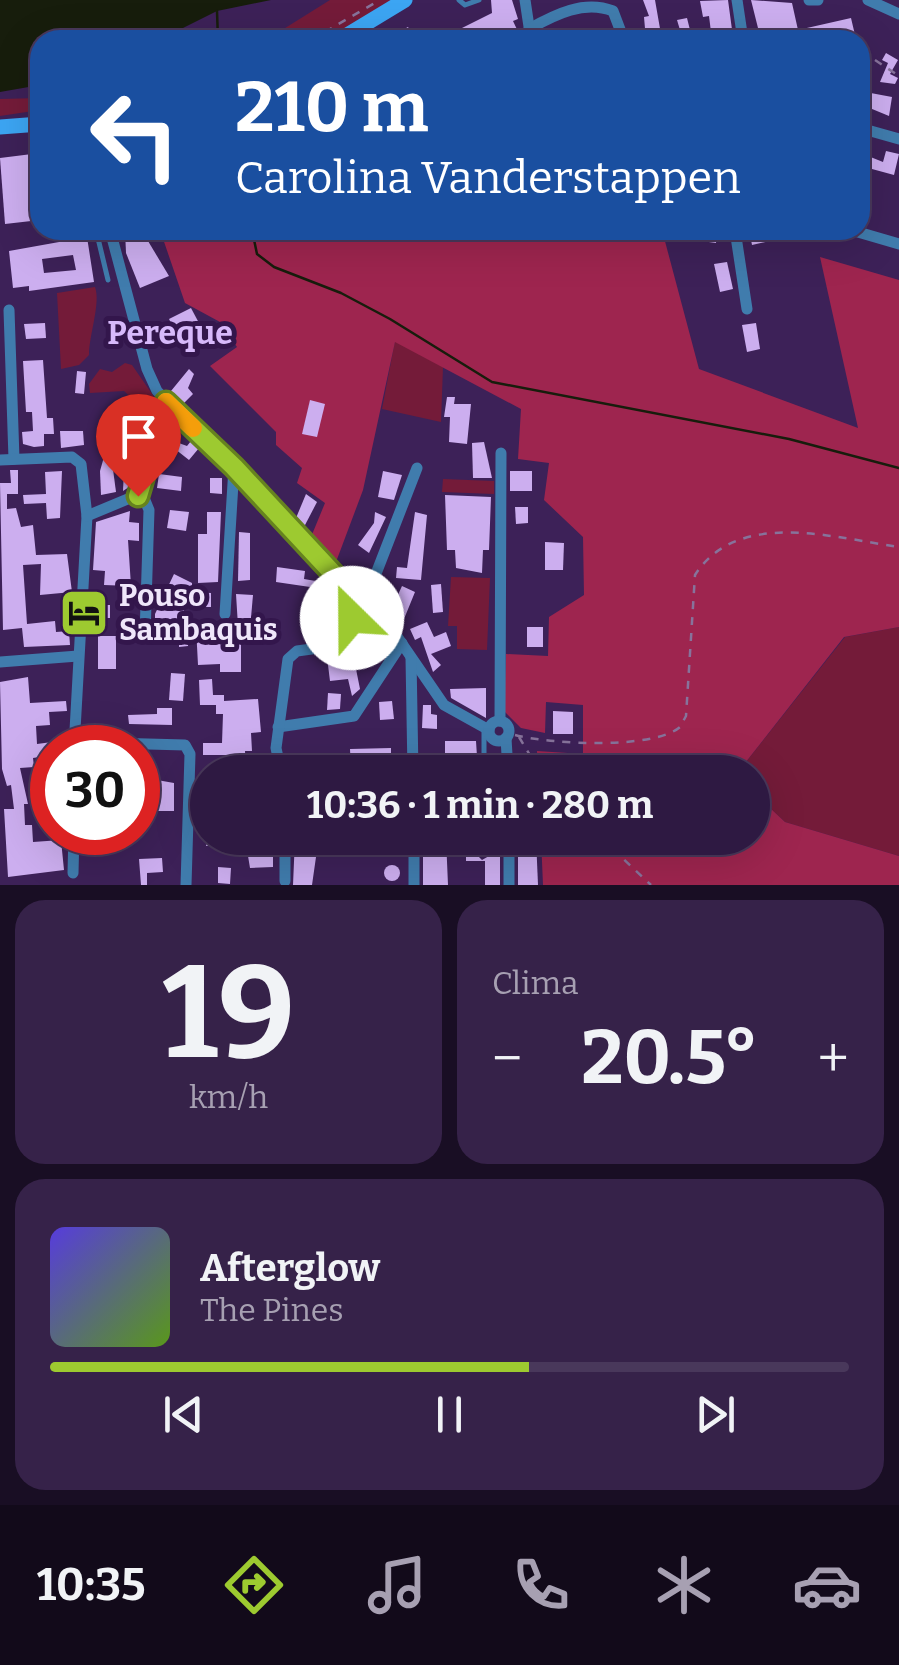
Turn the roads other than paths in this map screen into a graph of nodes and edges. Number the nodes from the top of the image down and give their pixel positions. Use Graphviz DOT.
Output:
graph roads {
  1 [pos="405,0"];
  2 [pos="459,0"];
  3 [pos="479,0"];
  4 [pos="525,0"];
  5 [pos="737,0"];
  6 [pos="810,0"];
  7 [pos="818,0"];
  8 [pos="868,0"];
  9 [pos="899,14"];
  10 [pos="356,30"];
  11 [pos="529,30"];
  12 [pos="537,30"];
  13 [pos="620,30"];
  14 [pos="742,30"];
  15 [pos="30,125"];
  16 [pos="0,127"];
  17 [pos="870,131"];
  18 [pos="899,138"];
  19 [pos="870,236"];
  20 [pos="98,240"];
  21 [pos="113,240"];
  22 [pos="736,240"];
  23 [pos="899,244"];
  24 [pos="108,280"];
  25 [pos="746,308"];
  26 [pos="9,310"];
  27 [pos="166,402"];
  28 [pos="501,454"];
  29 [pos="0,460"];
  30 [pos="14,460"];
  31 [pos="234,467"];
  32 [pos="417,468"];
  33 [pos="142,493"];
  34 [pos="87,516"];
  35 [pos="359,599"];
  36 [pos="226,614"];
  37 [pos="144,635"];
  38 [pos="402,643"];
  39 [pos="411,654"];
  40 [pos="78,656"];
  41 [pos="0,662"];
  42 [pos="500,721"];
  43 [pos="75,725"];
  44 [pos="278,727"];
  45 [pos="487,729"];
  46 [pos="511,735"];
  47 [pos="160,745"];
  48 [pos="278,755"];
  49 [pos="413,755"];
  50 [pos="485,755"];
  51 [pos="509,755"];
  52 [pos="73,855"];
  53 [pos="286,855"];
  54 [pos="414,855"];
  55 [pos="509,855"];
  56 [pos="73,873"];
  57 [pos="285,881"];
  58 [pos="186,885"];
  59 [pos="414,885"];
  60 [pos="509,885"];
  1 -- 10 [label="main road"];
  2 -- 3 [label="lane"];
  4 -- 11 [label="street"];
  5 -- 14 [label="street"];
  6 -- 7 [label="street"];
  8 -- 9 [label="street"];
  12 -- 13 [label="street"];
  15 -- 16 [label="main road"];
  17 -- 18 [label="street"];
  19 -- 23 [label="street"];
  20 -- 24 [label="lane"];
  21 -- 27 [label="street"];
  22 -- 25 [label="street"];
  26 -- 30 [label="street"];
  27 -- 31 [label="street"];
  27 -- 33 [label="street"];
  28 -- 42 [label="street"];
  29 -- 30 [label="street"];
  30 -- 34 [label="street"];
  31 -- 35 [label="street"];
  31 -- 36 [label="street"];
  32 -- 35 [label="street"];
  33 -- 34 [label="street"];
  33 -- 37 [label="street"];
  34 -- 40 [label="street"];
  35 -- 38 [label="street"];
  35 -- 44 [label="street"];
  38 -- 39 [label="street"];
  38 -- 44 [label="street"];
  39 -- 45 [label="street"];
  39 -- 49 [label="street"];
  40 -- 41 [label="street"];
  40 -- 43 [label="street"];
  42 -- 45 [label="street"];
  42 -- 46 [label="street"];
  44 -- 48 [label="street"];
  45 -- 46 [label="street"];
  45 -- 50 [label="lane"];
  46 -- 51 [label="street"];
  47 -- 58 [label="street"];
  52 -- 56 [label="street"];
  53 -- 57 [label="street"];
  54 -- 59 [label="street"];
  55 -- 60 [label="street"];
}
